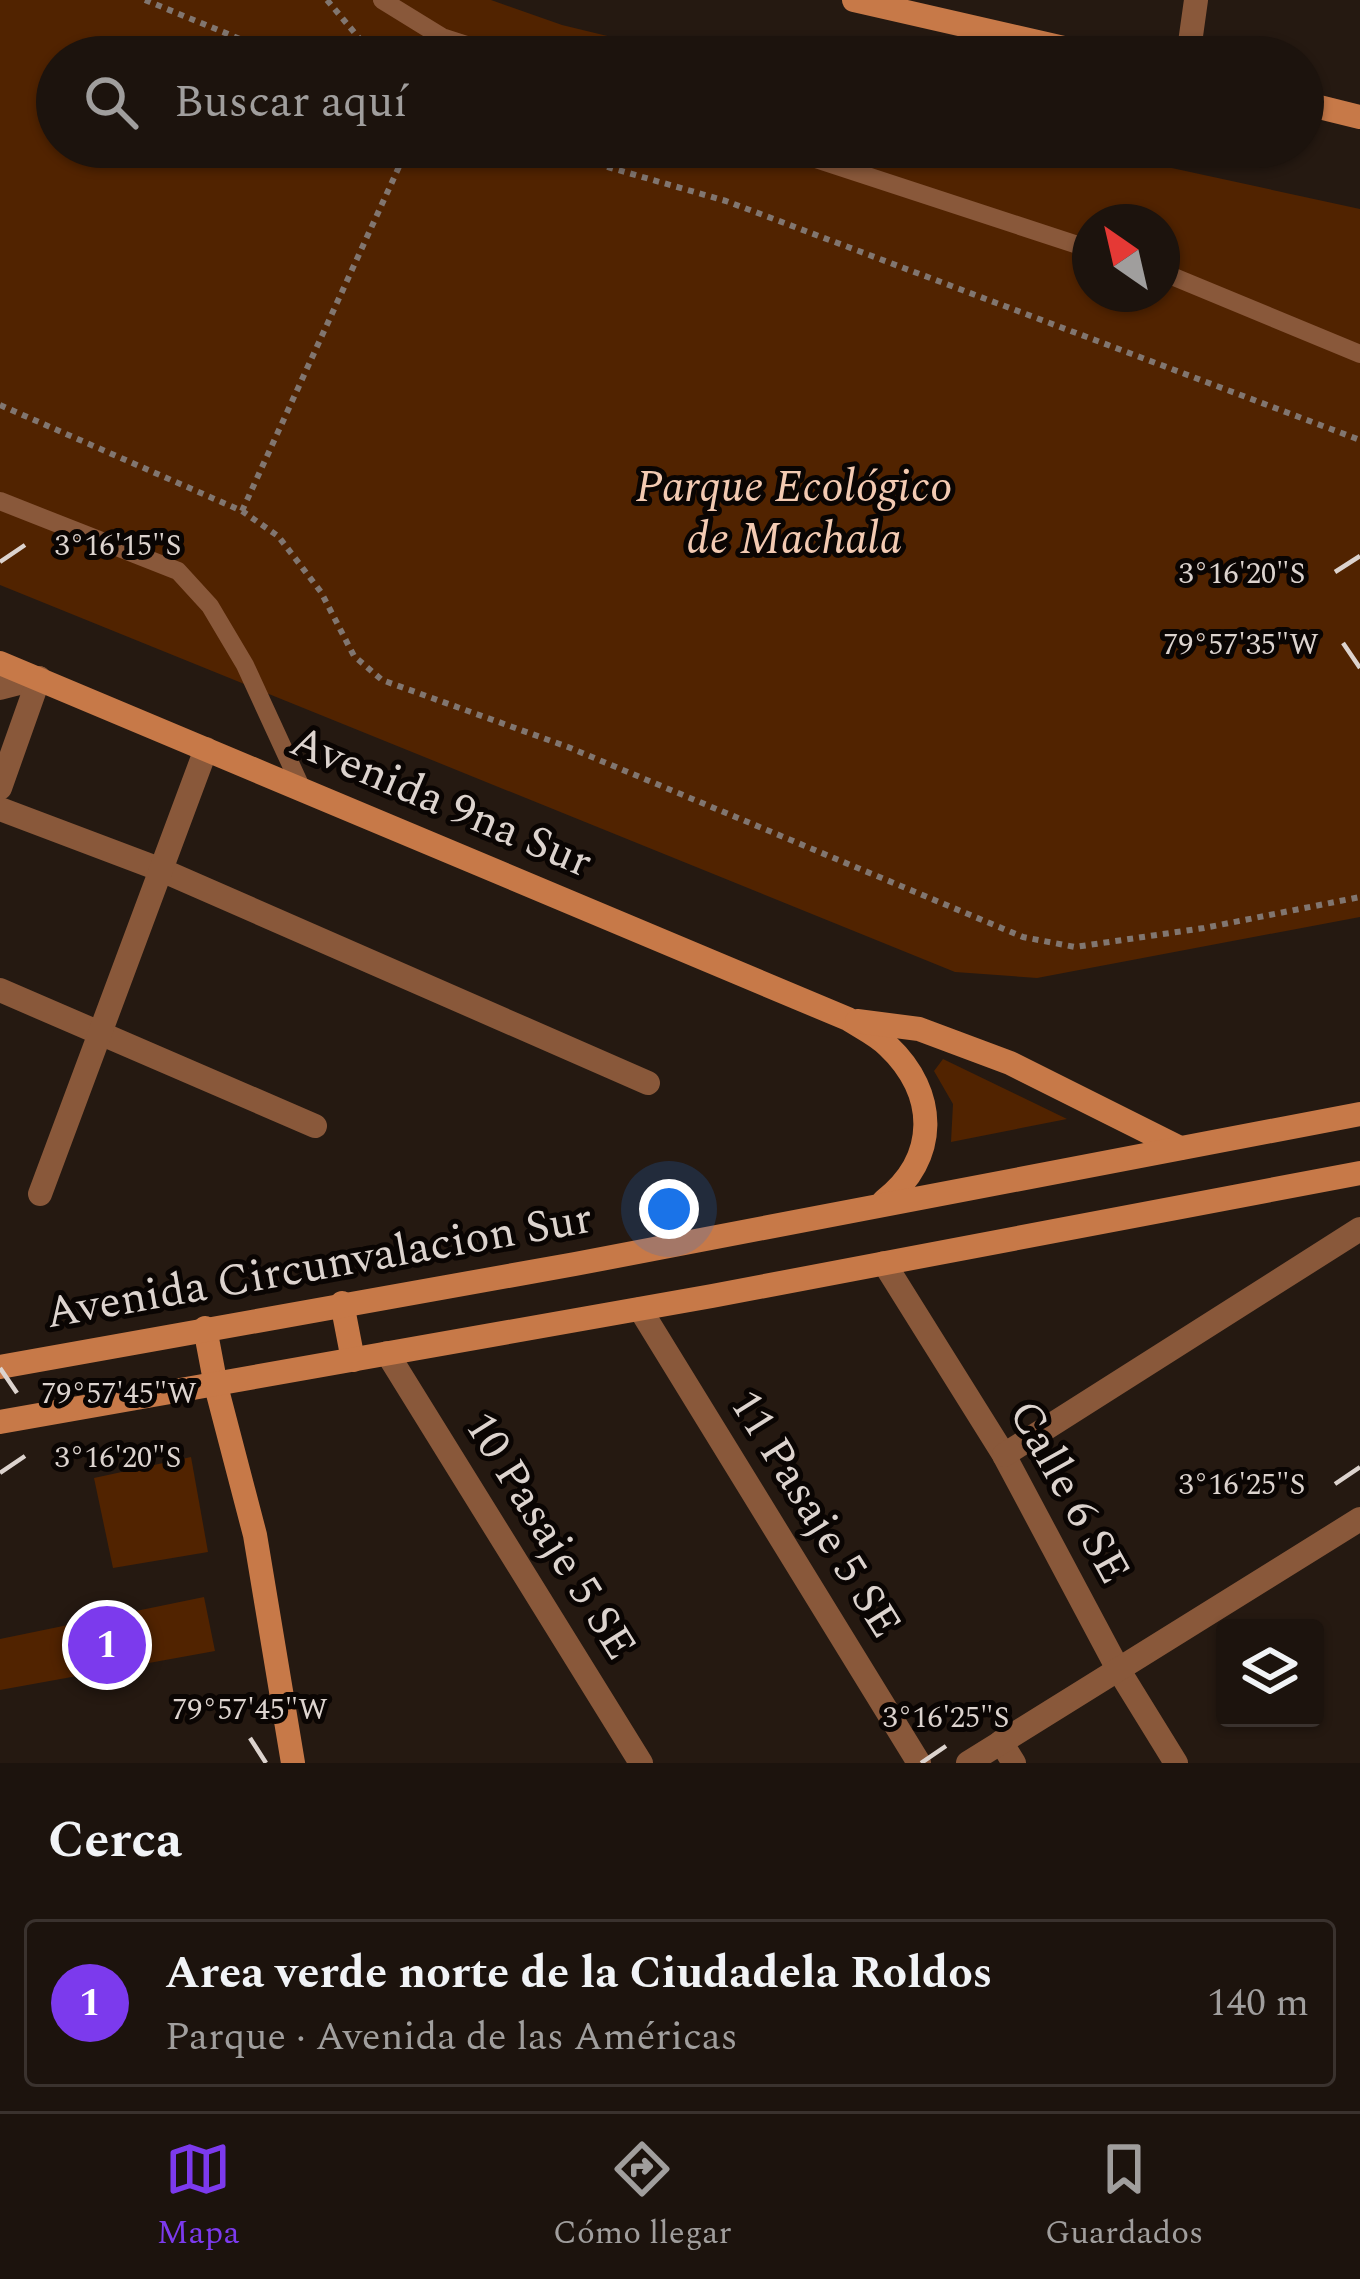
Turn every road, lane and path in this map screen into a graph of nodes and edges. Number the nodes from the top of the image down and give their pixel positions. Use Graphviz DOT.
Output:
graph roads {
  1 [pos="145,0"];
  2 [pos="327,0"];
  3 [pos="382,0"];
  4 [pos="854,0"];
  5 [pos="1196,0"];
  6 [pos="949,11"];
  7 [pos="233,36"];
  8 [pos="357,36"];
  9 [pos="440,36"];
  10 [pos="1033,36"];
  11 [pos="1191,36"];
  12 [pos="1324,109"];
  13 [pos="1360,117"];
  14 [pos="398,168"];
  15 [pos="611,168"];
  16 [pos="843,168"];
  17 [pos="1072,243"];
  18 [pos="1180,279"];
  19 [pos="1360,354"];
  20 [pos="0,405"];
  21 [pos="1360,440"];
  22 [pos="0,501"];
  23 [pos="242,511"];
  24 [pos="0,663"];
  25 [pos="39,678"];
  26 [pos="0,688"];
  27 [pos="206,749"];
  28 [pos="0,788"];
  29 [pos="302,789"];
  30 [pos="0,809"];
  31 [pos="159,869"];
  32 [pos="1360,897"];
  33 [pos="0,990"];
  34 [pos="848,1019"];
  35 [pos="99,1032"];
  36 [pos="648,1083"];
  37 [pos="1360,1114"];
  38 [pos="315,1126"];
  39 [pos="1180,1148"];
  40 [pos="1360,1173"];
  41 [pos="40,1194"];
  42 [pos="879,1205"];
  43 [pos="1360,1229"];
  44 [pos="884,1264"];
  45 [pos="342,1304"];
  46 [pos="640,1309"];
  47 [pos="205,1328"];
  48 [pos="387,1353"];
  49 [pos="352,1360"];
  50 [pos="0,1366"];
  51 [pos="216,1386"];
  52 [pos="0,1422"];
  53 [pos="1004,1455"];
  54 [pos="1360,1519"];
  55 [pos="1118,1669"];
  56 [pos="1007,1753"];
  57 [pos="293,1763"];
  58 [pos="641,1763"];
  59 [pos="919,1763"];
  60 [pos="968,1763"];
  61 [pos="1176,1763"];
  1 -- 7 [label="path"];
  2 -- 8 [label="path"];
  3 -- 9 [label="lane"];
  4 -- 6 [label="main road"];
  5 -- 11 [label="street"];
  6 -- 10 [label="main road"];
  12 -- 13 [label="main road"];
  14 -- 23 [label="path"];
  15 -- 21 [label="path"];
  16 -- 17 [label="lane"];
  18 -- 19 [label="lane"];
  20 -- 23 [label="path"];
  22 -- 29 [label="lane"];
  23 -- 32 [label="path"];
  24 -- 25 [label="main road, Avenida 9na Sur"];
  25 -- 26 [label="street"];
  25 -- 27 [label="main road, Avenida 9na Sur"];
  25 -- 28 [label="street"];
  27 -- 29 [label="main road, Avenida 9na Sur"];
  27 -- 31 [label="street"];
  29 -- 34 [label="main road, Avenida 9na Sur"];
  30 -- 31 [label="street"];
  31 -- 35 [label="street"];
  31 -- 36 [label="street"];
  33 -- 35 [label="street"];
  34 -- 39 [label="main road, Avenida 9na Sur"];
  34 -- 42 [label="main road, Avenida 9na Sur"];
  35 -- 38 [label="street"];
  35 -- 41 [label="street"];
  37 -- 39 [label="main road, Avenida Circunvalacion Sur"];
  39 -- 42 [label="main road, Avenida Circunvalacion Sur"];
  40 -- 44 [label="main road"];
  42 -- 45 [label="main road, Avenida Circunvalacion Sur"];
  43 -- 53 [label="street"];
  44 -- 46 [label="main road"];
  44 -- 53 [label="street, Calle 6 SE"];
  45 -- 47 [label="main road, Avenida Circunvalacion Sur"];
  45 -- 49 [label="main road"];
  46 -- 48 [label="main road"];
  46 -- 59 [label="street, 11 Pasaje 5 SE"];
  47 -- 50 [label="main road, Avenida Circunvalacion Sur"];
  47 -- 51 [label="main road"];
  48 -- 49 [label="main road"];
  48 -- 58 [label="street, 10 Pasaje 5 SE"];
  49 -- 51 [label="main road"];
  51 -- 52 [label="main road"];
  51 -- 57 [label="main road"];
  53 -- 55 [label="street, Calle 6 SE"];
  54 -- 55 [label="street"];
  55 -- 56 [label="street"];
  55 -- 61 [label="street, Calle 6 SE"];
  56 -- 60 [label="street"];
}
